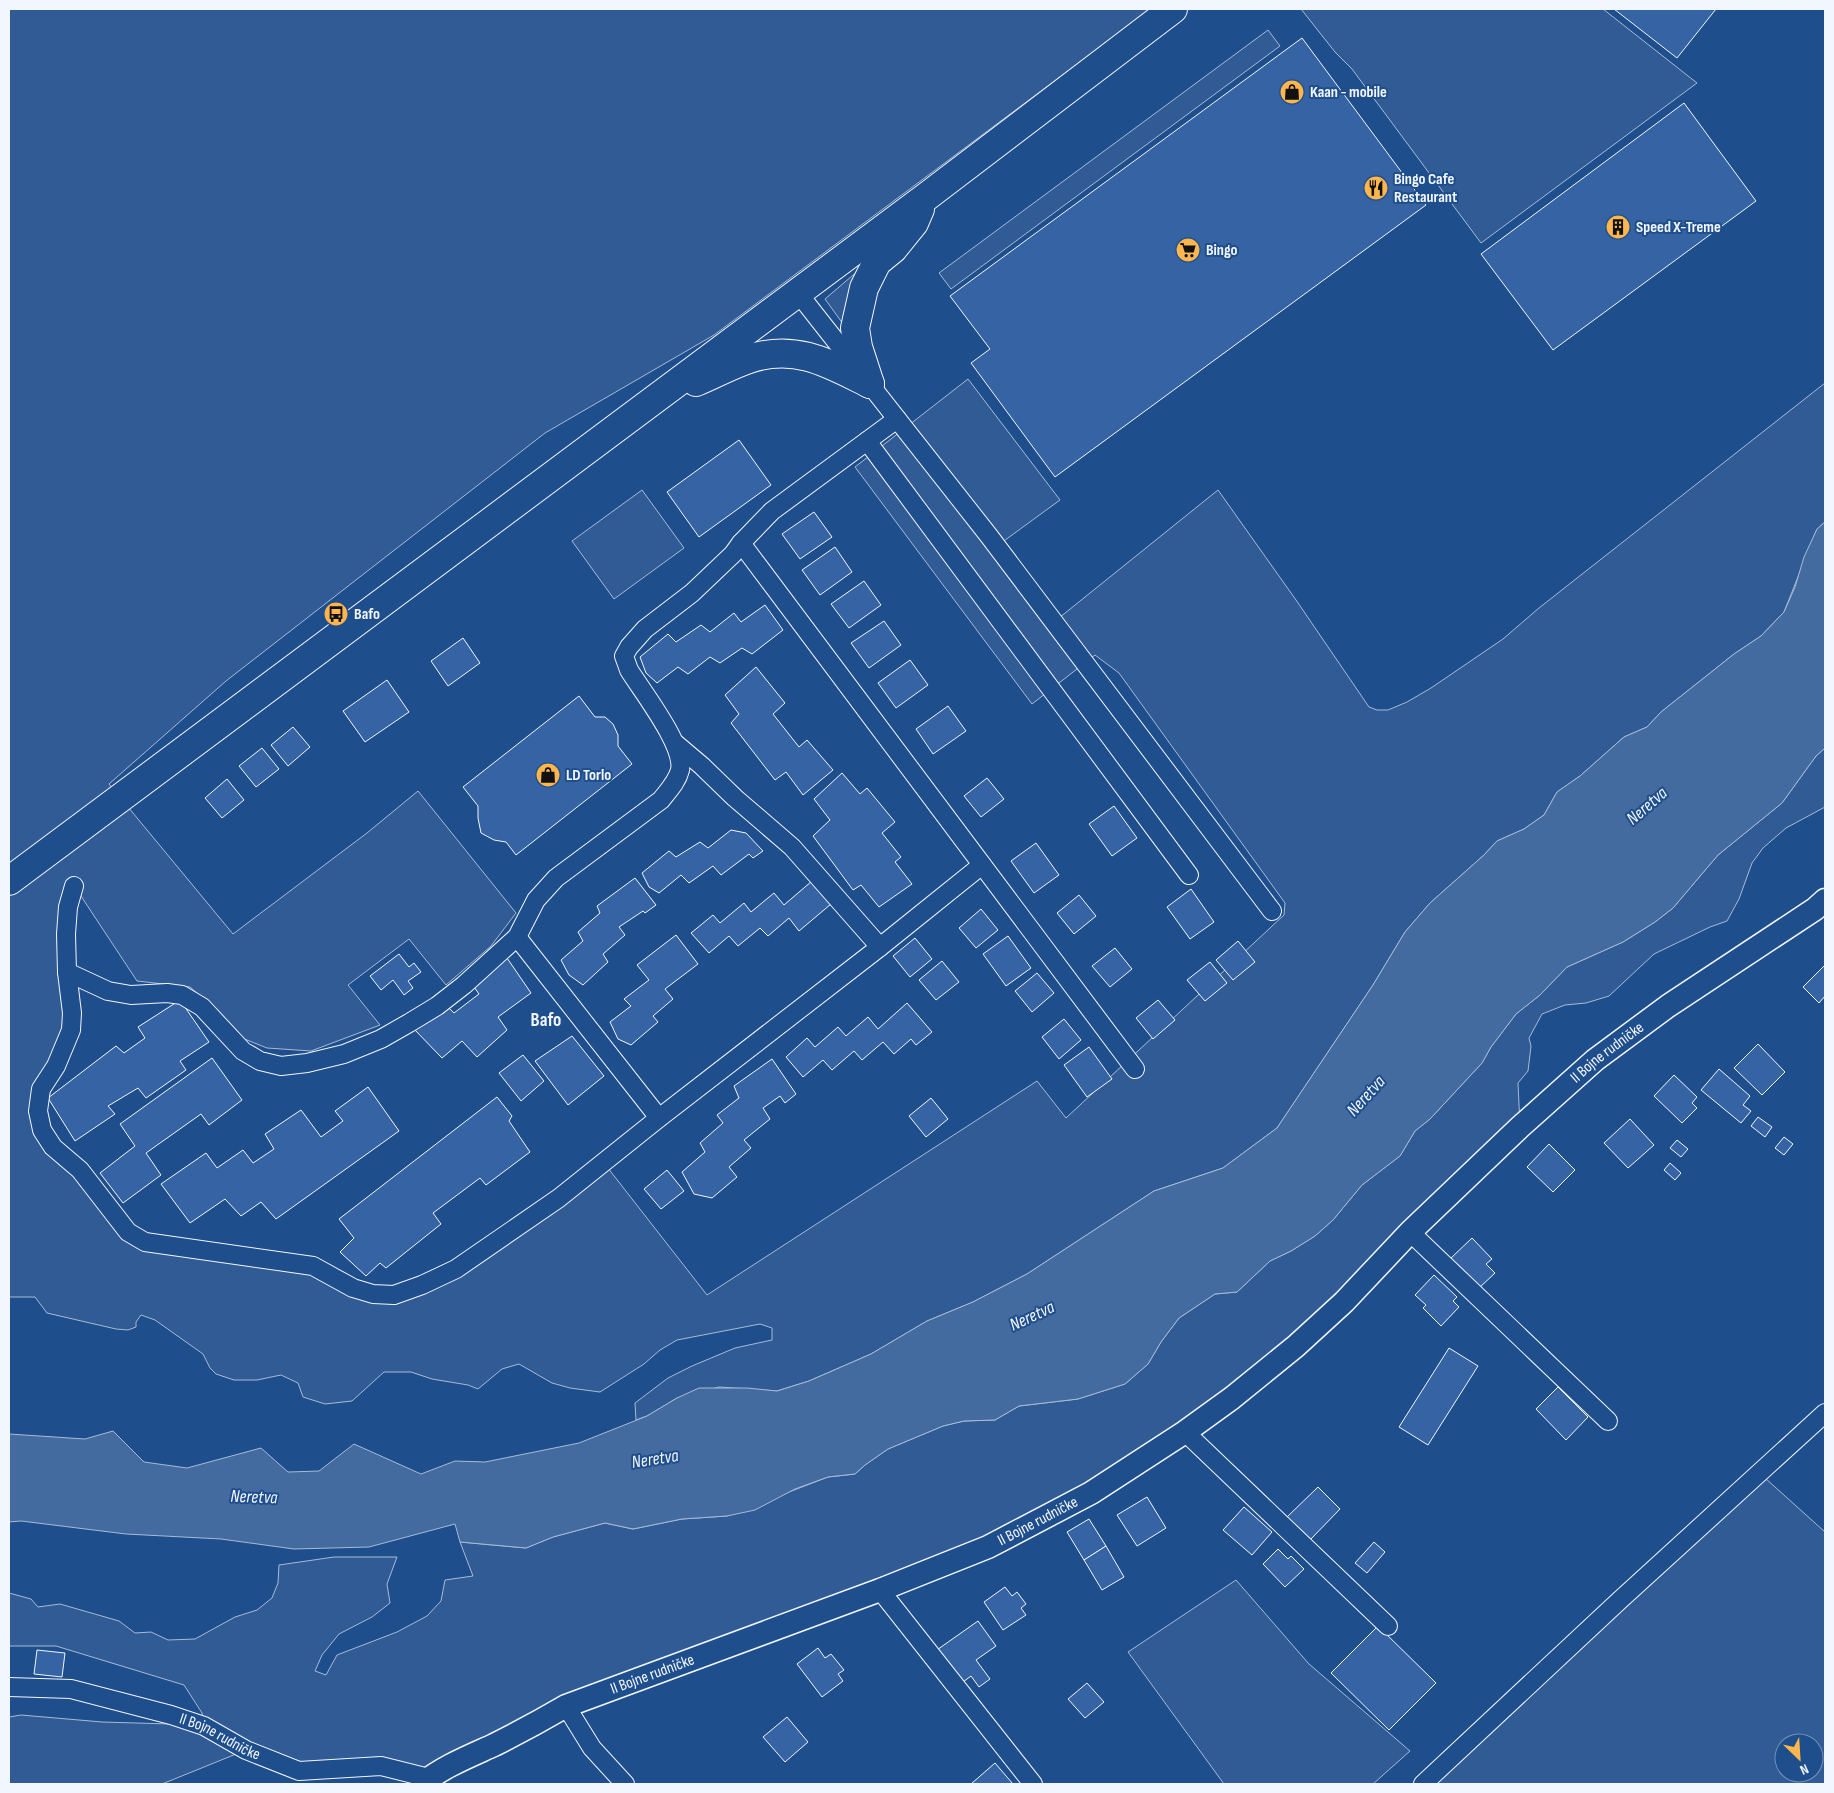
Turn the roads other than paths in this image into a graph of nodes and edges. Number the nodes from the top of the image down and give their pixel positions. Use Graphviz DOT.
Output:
graph roads {
  1 [pos="1173,9"];
  2 [pos="926,197"];
  3 [pos="798,293"];
  4 [pos="870,384"];
  5 [pos="657,398"];
  6 [pos="897,419"];
  7 [pos="867,441"];
  8 [pos="741,543"];
  9 [pos="676,744"];
  10 [pos="982,865"];
  11 [pos="1190,874"];
  12 [pos="9,881"];
  13 [pos="74,886"];
  14 [pos="1825,900"];
  15 [pos="1272,911"];
  16 [pos="516,936"];
  17 [pos="880,947"];
  18 [pos="67,972"];
  19 [pos="1135,1069"];
  20 [pos="659,1118"];
  21 [pos="1410,1232"];
  22 [pos="1825,1413"];
  23 [pos="1608,1421"];
  24 [pos="1185,1432"];
  25 [pos="880,1590"];
  26 [pos="1388,1626"];
  27 [pos="9,1687"];
  28 [pos="566,1706"];
  29 [pos="425,1781"];
  30 [pos="625,1784"];
  31 [pos="1033,1784"];
  32 [pos="1423,1784"];
  1 -- 2 [label="main road"];
  2 -- 3 [label="main road"];
  2 -- 4 [label="main road"];
  3 -- 4 [label="street"];
  3 -- 5 [label="main road"];
  4 -- 5 [label="main road"];
  4 -- 6 [label="street"];
  5 -- 12 [label="main road"];
  6 -- 7 [label="street"];
  6 -- 15 [label="street"];
  7 -- 8 [label="street"];
  7 -- 11 [label="street"];
  8 -- 9 [label="street"];
  8 -- 10 [label="street"];
  9 -- 16 [label="street"];
  9 -- 17 [label="street"];
  10 -- 17 [label="street"];
  10 -- 19 [label="street"];
  13 -- 18 [label="street"];
  14 -- 21 [label="street, II Bojne rudničke"];
  16 -- 18 [label="street"];
  16 -- 20 [label="street"];
  17 -- 20 [label="street"];
  18 -- 20 [label="street"];
  21 -- 23 [label="street"];
  21 -- 24 [label="street, II Bojne rudničke"];
  22 -- 32 [label="street"];
  24 -- 25 [label="street, II Bojne rudničke"];
  24 -- 26 [label="street"];
  25 -- 28 [label="street, II Bojne rudničke"];
  25 -- 31 [label="street"];
  27 -- 29 [label="street, II Bojne rudničke"];
  28 -- 29 [label="street, II Bojne rudničke"];
  28 -- 30 [label="street"];
}
